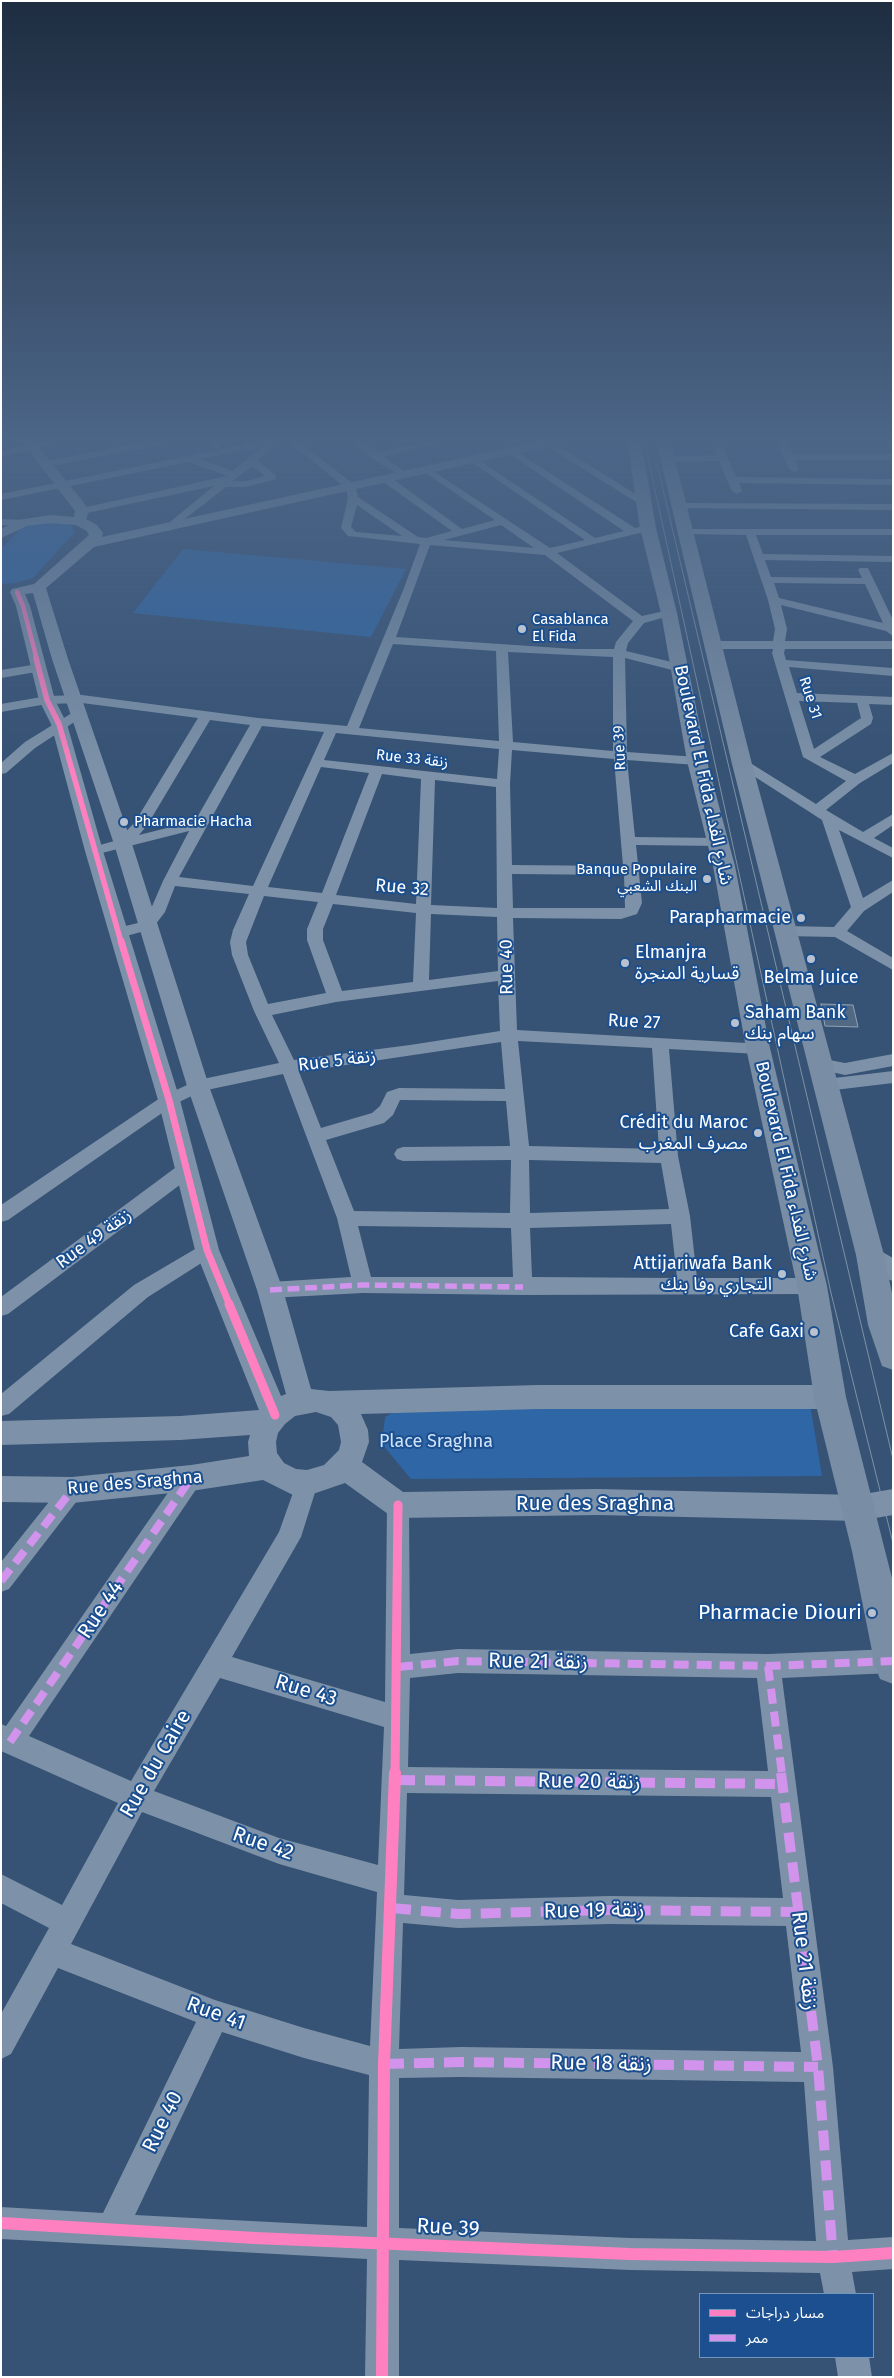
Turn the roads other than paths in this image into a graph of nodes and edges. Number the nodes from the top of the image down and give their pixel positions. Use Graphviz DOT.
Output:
graph roads {
  1 [pos="81,551"];
  2 [pos="418,551"];
  3 [pos="536,551"];
  4 [pos="552,551"];
  5 [pos="647,551"];
  6 [pos="691,551"];
  7 [pos="758,551"];
  8 [pos="548,552"];
  9 [pos="760,557"];
  10 [pos="860,558"];
  11 [pos="893,558"];
  12 [pos="769,580"];
  13 [pos="869,581"];
  14 [pos="39,587"];
  15 [pos="9,592"];
  16 [pos="774,600"];
  17 [pos="669,613"];
  18 [pos="640,620"];
  19 [pos="892,631"];
  20 [pos="388,640"];
  21 [pos="778,644"];
  22 [pos="715,645"];
  23 [pos="893,645"];
  24 [pos="502,647"];
  25 [pos="619,654"];
  26 [pos="781,663"];
  27 [pos="38,668"];
  28 [pos="680,668"];
  29 [pos="893,672"];
  30 [pos="1,674"];
  31 [pos="793,697"];
  32 [pos="47,700"];
  33 [pos="862,700"];
  34 [pos="893,701"];
  35 [pos="77,705"];
  36 [pos="1,708"];
  37 [pos="206,715"];
  38 [pos="258,722"];
  39 [pos="60,724"];
  40 [pos="332,728"];
  41 [pos="352,730"];
  42 [pos="506,744"];
  43 [pos="30,745"];
  44 [pos="1,750"];
  45 [pos="620,756"];
  46 [pos="810,757"];
  47 [pos="893,757"];
  48 [pos="697,761"];
  49 [pos="317,763"];
  50 [pos="742,764"];
  51 [pos="1,770"];
  52 [pos="377,772"];
  53 [pos="428,777"];
  54 [pos="855,780"];
  55 [pos="503,784"];
  56 [pos="784,789"];
  57 [pos="751,799"];
  58 [pos="822,814"];
  59 [pos="893,818"];
  60 [pos="200,824"];
  61 [pos="864,838"];
  62 [pos="628,841"];
  63 [pos="718,842"];
  64 [pos="123,844"];
  65 [pos="94,851"];
  66 [pos="893,854"];
  67 [pos="505,869"];
  68 [pos="631,871"];
  69 [pos="170,880"];
  70 [pos="893,885"];
  71 [pos="260,891"];
  72 [pos="329,899"];
  73 [pos="859,908"];
  74 [pos="422,909"];
  75 [pos="632,911"];
  76 [pos="506,913"];
  77 [pos="147,926"];
  78 [pos="785,931"];
  79 [pos="838,932"];
  80 [pos="119,933"];
  81 [pos="893,965"];
  82 [pos="506,975"];
  83 [pos="421,987"];
  84 [pos="336,997"];
  85 [pos="262,1011"];
  86 [pos="509,1035"];
  87 [pos="660,1043"];
  88 [pos="758,1048"];
  89 [pos="893,1060"];
  90 [pos="819,1064"];
  91 [pos="289,1067"];
  92 [pos="893,1077"];
  93 [pos="826,1085"];
  94 [pos="198,1086"];
  95 [pos="514,1094"];
  96 [pos="169,1100"];
  97 [pos="316,1136"];
  98 [pos="520,1153"];
  99 [pos="402,1154"];
  100 [pos="669,1156"];
  101 [pos="186,1170"];
  102 [pos="1,1214"];
  103 [pos="680,1216"];
  104 [pos="347,1218"];
  105 [pos="520,1221"];
  106 [pos="207,1250"];
  107 [pos="881,1263"];
  108 [pos="363,1285"];
  109 [pos="688,1286"];
  110 [pos="812,1286"];
  111 [pos="523,1287"];
  112 [pos="270,1290"];
  113 [pos="1,1308"];
  114 [pos="893,1358"];
  115 [pos="830,1397"];
  116 [pos="301,1401"];
  117 [pos="329,1402"];
  118 [pos="1,1407"];
  119 [pos="272,1418"];
  120 [pos="1,1433"];
  121 [pos="269,1466"];
  122 [pos="344,1466"];
  123 [pos="191,1478"];
  124 [pos="307,1483"];
  125 [pos="1,1489"];
  126 [pos="72,1490"];
  127 [pos="893,1502"];
  128 [pos="398,1505"];
  129 [pos="858,1508"];
  130 [pos="1,1581"];
  131 [pos="215,1664"];
  132 [pos="892,1664"];
  133 [pos="768,1666"];
  134 [pos="398,1667"];
  135 [pos="397,1718"];
  136 [pos="6,1740"];
  137 [pos="395,1780"];
  138 [pos="782,1784"];
  139 [pos="136,1797"];
  140 [pos="1,1888"];
  141 [pos="392,1896"];
  142 [pos="798,1912"];
  143 [pos="67,1923"];
  144 [pos="52,1951"];
  145 [pos="215,2015"];
  146 [pos="1,2044"];
  147 [pos="384,2064"];
  148 [pos="818,2067"];
  149 [pos="1,2223"];
  150 [pos="111,2230"];
  151 [pos="384,2242"];
  152 [pos="893,2253"];
  153 [pos="834,2257"];
  154 [pos="840,2293"];
  155 [pos="852,2358"];
  156 [pos="382,2377"];
  157 [pos="855,2377"];
  1 -- 14 [label="street"];
  2 -- 20 [label="street"];
  3 -- 8 [label="street"];
  4 -- 8 [label="street"];
  5 -- 17 [label="main road, Boulevard El Fida شارع الفداء"];
  6 -- 22 [label="main road"];
  7 -- 9 [label="street"];
  8 -- 18 [label="street"];
  9 -- 10 [label="street"];
  9 -- 12 [label="street"];
  10 -- 11 [label="street"];
  10 -- 13 [label="street"];
  12 -- 13 [label="street"];
  12 -- 16 [label="street"];
  13 -- 19 [label="street"];
  14 -- 15 [label="street"];
  14 -- 35 [label="street"];
  15 -- 27 [label="street"];
  16 -- 19 [label="street"];
  16 -- 21 [label="street, Rue 31"];
  17 -- 18 [label="street"];
  17 -- 28 [label="main road, Boulevard El Fida شارع الفداء"];
  18 -- 25 [label="street, Rue 39"];
  20 -- 24 [label="street"];
  20 -- 41 [label="street"];
  21 -- 22 [label="street"];
  21 -- 23 [label="street"];
  21 -- 26 [label="street, Rue 31"];
  22 -- 50 [label="main road"];
  24 -- 25 [label="street"];
  24 -- 42 [label="street, Rue 40"];
  25 -- 28 [label="street"];
  25 -- 45 [label="street, Rue 39"];
  26 -- 29 [label="street"];
  26 -- 31 [label="street, Rue 31"];
  27 -- 30 [label="street"];
  27 -- 32 [label="street"];
  28 -- 48 [label="main road, Boulevard El Fida شارع الفداء"];
  31 -- 33 [label="street"];
  31 -- 46 [label="street, Rue 31"];
  32 -- 35 [label="street"];
  32 -- 36 [label="street"];
  32 -- 39 [label="street"];
  33 -- 34 [label="street"];
  33 -- 46 [label="street"];
  35 -- 37 [label="street"];
  35 -- 39 [label="street"];
  35 -- 64 [label="street"];
  37 -- 38 [label="street"];
  37 -- 64 [label="street"];
  38 -- 40 [label="street"];
  38 -- 60 [label="street"];
  39 -- 43 [label="street"];
  39 -- 65 [label="street"];
  40 -- 41 [label="street"];
  40 -- 49 [label="street"];
  41 -- 42 [label="street"];
  42 -- 45 [label="street"];
  42 -- 55 [label="street, Rue 40"];
  43 -- 44 [label="street"];
  43 -- 51 [label="street"];
  45 -- 48 [label="street"];
  45 -- 62 [label="street, Rue 39"];
  46 -- 54 [label="street"];
  47 -- 54 [label="street"];
  48 -- 63 [label="main road, Boulevard El Fida شارع الفداء"];
  49 -- 52 [label="street, Rue 33 زنقة"];
  49 -- 71 [label="street"];
  50 -- 56 [label="street"];
  50 -- 57 [label="main road"];
  52 -- 53 [label="street, Rue 33 زنقة"];
  52 -- 72 [label="street"];
  53 -- 55 [label="street, Rue 33 زنقة"];
  53 -- 74 [label="street"];
  54 -- 58 [label="street"];
  55 -- 67 [label="street, Rue 40"];
  56 -- 57 [label="street"];
  56 -- 58 [label="street"];
  57 -- 78 [label="main road"];
  58 -- 61 [label="street"];
  58 -- 73 [label="street"];
  59 -- 61 [label="street"];
  60 -- 64 [label="street"];
  60 -- 69 [label="street"];
  61 -- 66 [label="street"];
  62 -- 63 [label="street"];
  62 -- 68 [label="street, Rue 39"];
  63 -- 88 [label="main road, Boulevard El Fida شارع الفداء"];
  64 -- 65 [label="street"];
  64 -- 77 [label="street"];
  65 -- 80 [label="street"];
  67 -- 68 [label="street"];
  67 -- 76 [label="street, Rue 40"];
  68 -- 75 [label="street, Rue 39"];
  69 -- 71 [label="street, Rue 32"];
  69 -- 77 [label="street"];
  70 -- 73 [label="street"];
  71 -- 72 [label="street, Rue 32"];
  71 -- 85 [label="street"];
  72 -- 74 [label="street, Rue 32"];
  72 -- 84 [label="street"];
  73 -- 79 [label="street"];
  74 -- 76 [label="street, Rue 32"];
  74 -- 83 [label="street"];
  75 -- 76 [label="street, Rue 32"];
  76 -- 82 [label="street, Rue 40"];
  77 -- 80 [label="street"];
  77 -- 94 [label="street"];
  78 -- 79 [label="street"];
  78 -- 90 [label="main road"];
  79 -- 81 [label="street"];
  80 -- 96 [label="street"];
  82 -- 83 [label="street"];
  82 -- 86 [label="street, Rue 40"];
  83 -- 84 [label="street"];
  84 -- 85 [label="street"];
  85 -- 91 [label="street"];
  86 -- 87 [label="street, Rue 27"];
  86 -- 91 [label="street, Rue 5 زنقة"];
  86 -- 95 [label="street, Rue 40"];
  87 -- 88 [label="street, Rue 27"];
  87 -- 100 [label="street"];
  88 -- 110 [label="main road, Boulevard El Fida شارع الفداء"];
  89 -- 90 [label="street"];
  90 -- 93 [label="main road"];
  91 -- 94 [label="street, Rue 5 زنقة"];
  91 -- 97 [label="street"];
  92 -- 93 [label="street"];
  93 -- 107 [label="main road"];
  94 -- 96 [label="street, Rue 5 زنقة"];
  94 -- 112 [label="street"];
  95 -- 97 [label="street"];
  95 -- 98 [label="street, Rue 40"];
  96 -- 101 [label="street"];
  96 -- 102 [label="street, Rue 5 زنقة"];
  97 -- 104 [label="street"];
  98 -- 99 [label="street"];
  98 -- 100 [label="street"];
  98 -- 105 [label="street, Rue 40"];
  100 -- 103 [label="street"];
  101 -- 106 [label="street"];
  101 -- 113 [label="street, Rue 49 زنقة"];
  103 -- 105 [label="street"];
  103 -- 109 [label="street"];
  104 -- 105 [label="street"];
  104 -- 108 [label="street"];
  105 -- 111 [label="street, Rue 40"];
  106 -- 118 [label="street"];
  106 -- 119 [label="street"];
  107 -- 114 [label="main road"];
  108 -- 111 [label="street"];
  108 -- 112 [label="street"];
  109 -- 110 [label="street"];
  109 -- 111 [label="street"];
  110 -- 115 [label="main road, Boulevard El Fida شارع الفداء"];
  112 -- 116 [label="street"];
  115 -- 117 [label="street"];
  115 -- 129 [label="main road, Boulevard El Fida شارع الفداء"];
  116 -- 117 [label="street"];
  116 -- 119 [label="street"];
  117 -- 122 [label="street"];
  119 -- 120 [label="street"];
  119 -- 121 [label="street"];
  121 -- 123 [label="street, Rue des Sraghna"];
  121 -- 124 [label="street"];
  122 -- 124 [label="street"];
  122 -- 128 [label="street"];
  123 -- 126 [label="street, Rue des Sraghna"];
  123 -- 136 [label="street, Rue 44"];
  124 -- 131 [label="street, Rue du Caire"];
  125 -- 126 [label="street, Rue des Sraghna"];
  126 -- 130 [label="street"];
  127 -- 129 [label="street, Rue des Sraghna"];
  128 -- 129 [label="street, Rue des Sraghna"];
  128 -- 134 [label="street"];
  129 -- 132 [label="main road, Boulevard El Fida شارع الفداء"];
  131 -- 135 [label="street, Rue 43"];
  131 -- 139 [label="street, Rue du Caire"];
  132 -- 133 [label="street, Rue 21 زنقة"];
  133 -- 134 [label="street, Rue 21 زنقة"];
  133 -- 138 [label="street, Rue 21 زنقة"];
  134 -- 135 [label="street"];
  135 -- 137 [label="street"];
  136 -- 139 [label="street, Rue 42"];
  137 -- 138 [label="street, Rue 20 زنقة"];
  137 -- 141 [label="street"];
  138 -- 142 [label="street, Rue 21 زنقة"];
  139 -- 141 [label="street, Rue 42"];
  139 -- 143 [label="street, Rue du Caire"];
  140 -- 143 [label="street"];
  141 -- 142 [label="street, Rue 19 زنقة"];
  141 -- 147 [label="street"];
  142 -- 148 [label="street, Rue 21 زنقة"];
  143 -- 144 [label="street, Rue du Caire"];
  144 -- 145 [label="street, Rue 41"];
  144 -- 146 [label="street, Rue du Caire"];
  145 -- 147 [label="street, Rue 41"];
  145 -- 150 [label="street, Rue 40"];
  147 -- 148 [label="street, Rue 18 زنقة"];
  147 -- 151 [label="street"];
  148 -- 153 [label="street, Rue 21 زنقة"];
  149 -- 150 [label="street, Rue 39"];
  150 -- 151 [label="street, Rue 39"];
  151 -- 153 [label="street, Rue 39"];
  151 -- 156 [label="street"];
  152 -- 153 [label="street, Rue 39"];
  153 -- 154 [label="street, Rue 21 زنقة"];
  155 -- 157 [label="street"];
}
